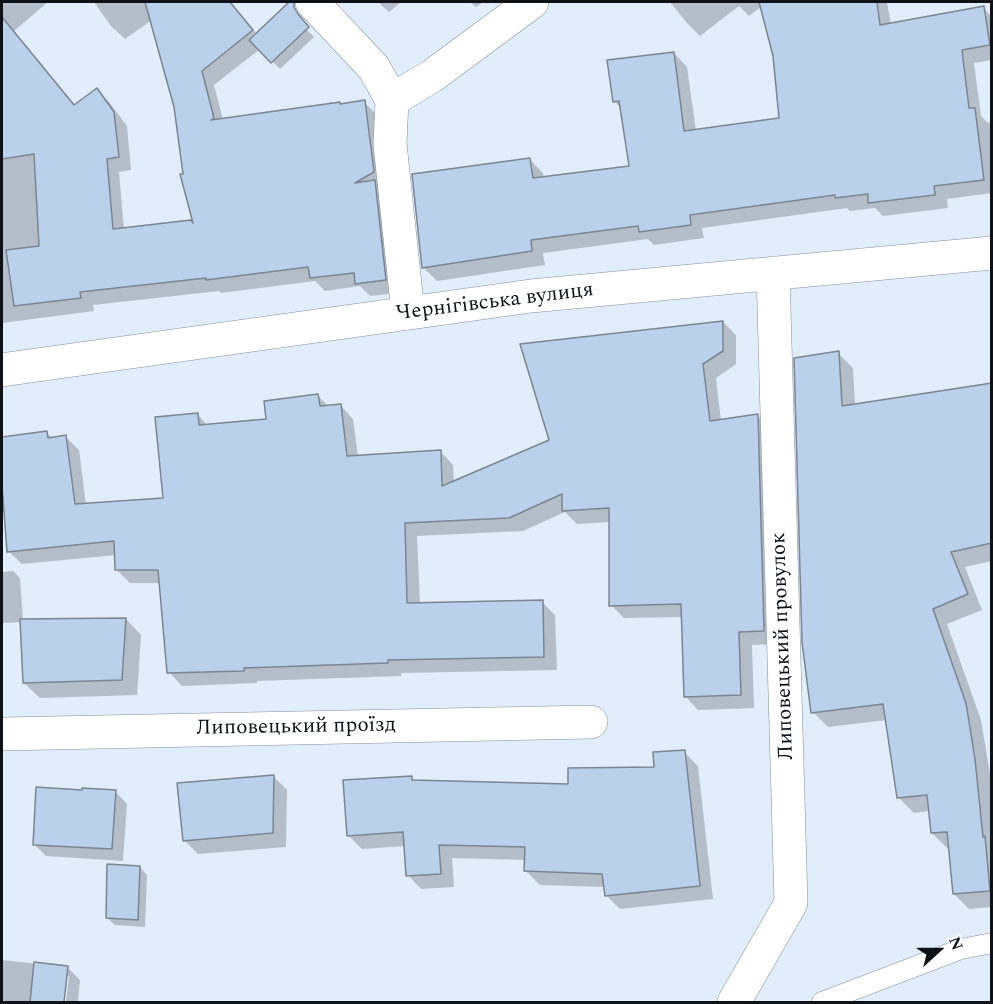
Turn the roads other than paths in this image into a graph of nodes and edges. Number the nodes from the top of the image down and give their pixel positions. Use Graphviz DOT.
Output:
graph roads {
  1 [pos="312,2"];
  2 [pos="532,2"];
  3 [pos="392,100"];
  4 [pos="992,253"];
  5 [pos="774,273"];
  6 [pos="408,314"];
  7 [pos="2,370"];
  8 [pos="591,722"];
  9 [pos="2,734"];
  10 [pos="992,943"];
  11 [pos="734,1002"];
  12 [pos="822,1002"];
  1 -- 3 [label="street"];
  2 -- 3 [label="street"];
  3 -- 6 [label="street"];
  4 -- 5 [label="street, Чернігівська вулиця"];
  5 -- 6 [label="street, Чернігівська вулиця"];
  5 -- 11 [label="street, Липовецький провулок"];
  6 -- 7 [label="street, Чернігівська вулиця"];
  8 -- 9 [label="street, Липовецький проїзд"];
  10 -- 12 [label="lane"];
}
